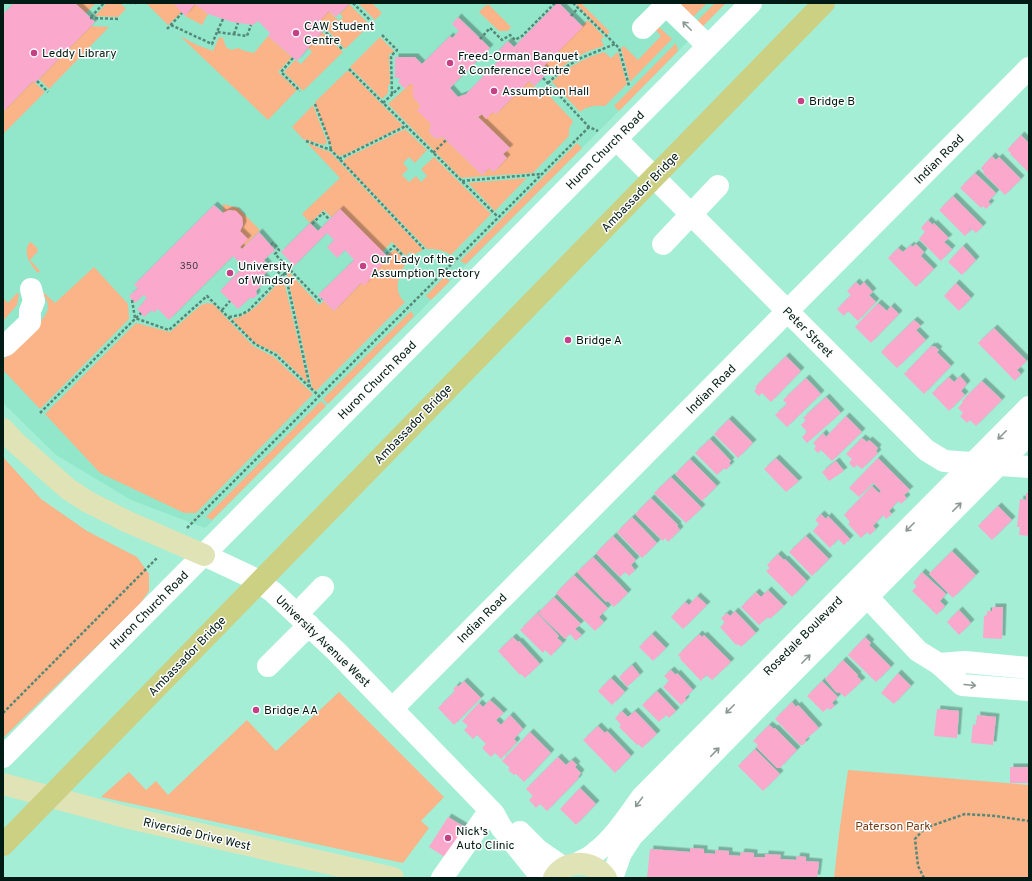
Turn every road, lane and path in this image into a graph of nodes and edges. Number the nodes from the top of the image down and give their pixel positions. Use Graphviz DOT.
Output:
graph roads {
  1 [pos="104,3"];
  2 [pos="353,3"];
  3 [pos="555,3"];
  4 [pos="573,3"];
  5 [pos="751,3"];
  6 [pos="824,3"];
  7 [pos="578,8"];
  8 [pos="182,13"];
  9 [pos="658,13"];
  10 [pos="571,16"];
  11 [pos="120,19"];
  12 [pos="223,19"];
  13 [pos="372,22"];
  14 [pos="238,23"];
  15 [pos="171,25"];
  16 [pos="251,25"];
  17 [pos="167,29"];
  18 [pos="319,29"];
  19 [pos="217,32"];
  20 [pos="234,34"];
  21 [pos="382,35"];
  22 [pos="480,38"];
  23 [pos="515,40"];
  24 [pos="511,44"];
  25 [pos="615,44"];
  26 [pos="343,50"];
  27 [pos="703,52"];
  28 [pos="294,58"];
  29 [pos="1029,68"];
  30 [pos="349,69"];
  31 [pos="543,78"];
  32 [pos="37,81"];
  33 [pos="548,83"];
  34 [pos="401,86"];
  35 [pos="630,86"];
  36 [pos="300,91"];
  37 [pos="48,92"];
  38 [pos="392,94"];
  39 [pos="384,103"];
  40 [pos="315,104"];
  41 [pos="406,126"];
  42 [pos="616,139"];
  43 [pos="446,140"];
  44 [pos="306,141"];
  45 [pos="331,150"];
  46 [pos="433,153"];
  47 [pos="339,159"];
  48 [pos="541,174"];
  49 [pos="462,182"];
  50 [pos="718,186"];
  51 [pos="691,214"];
  52 [pos="498,218"];
  53 [pos="329,219"];
  54 [pos="312,224"];
  55 [pos="663,244"];
  56 [pos="271,245"];
  57 [pos="424,249"];
  58 [pos="386,254"];
  59 [pos="407,260"];
  60 [pos="271,264"];
  61 [pos="293,265"];
  62 [pos="289,268"];
  63 [pos="285,272"];
  64 [pos="282,276"];
  65 [pos="31,290"];
  66 [pos="322,299"];
  67 [pos="132,300"];
  68 [pos="230,301"];
  69 [pos="222,310"];
  70 [pos="30,311"];
  71 [pos="788,311"];
  72 [pos="141,313"];
  73 [pos="228,317"];
  74 [pos="135,318"];
  75 [pos="3,330"];
  76 [pos="3,346"];
  77 [pos="310,388"];
  78 [pos="319,396"];
  79 [pos="1029,407"];
  80 [pos="40,413"];
  81 [pos="3,429"];
  82 [pos="1029,434"];
  83 [pos="974,462"];
  84 [pos="999,465"];
  85 [pos="1029,467"];
  86 [pos="194,521"];
  87 [pos="204,555"];
  88 [pos="146,569"];
  89 [pos="323,587"];
  90 [pos="861,590"];
  91 [pos="303,619"];
  92 [pos="939,664"];
  93 [pos="268,666"];
  94 [pos="1029,668"];
  95 [pos="1029,690"];
  96 [pos="755,697"];
  97 [pos="392,709"];
  98 [pos="3,713"];
  99 [pos="3,757"];
  100 [pos="3,784"];
  101 [pos="492,812"];
  102 [pos="1029,821"];
  103 [pos="3,845"];
  104 [pos="565,870"];
  105 [pos="389,878"];
  106 [pos="442,878"];
  107 [pos="542,878"];
  108 [pos="606,878"];
  109 [pos="612,878"];
  110 [pos="924,878"];
  1 -- 11 [label="path"];
  2 -- 13 [label="path"];
  3 -- 23 [label="path"];
  4 -- 7 [label="path"];
  5 -- 27 [label="street, Huron Church Road"];
  6 -- 103 [label="highway, Ambassador Bridge"];
  7 -- 10 [label="path"];
  7 -- 25 [label="path"];
  8 -- 15 [label="path"];
  9 -- 27 [label="street"];
  12 -- 19 [label="path"];
  14 -- 20 [label="path"];
  15 -- 17 [label="path"];
  15 -- 19 [label="path"];
  16 -- 20 [label="path"];
  18 -- 26 [label="path"];
  19 -- 20 [label="path"];
  21 -- 38 [label="path"];
  22 -- 23 [label="path"];
  23 -- 24 [label="path"];
  25 -- 33 [label="path"];
  25 -- 35 [label="path"];
  27 -- 42 [label="street, Huron Church Road"];
  28 -- 36 [label="path"];
  29 -- 71 [label="street, Indian Road"];
  30 -- 39 [label="path"];
  31 -- 33 [label="path"];
  32 -- 37 [label="path"];
  33 -- 48 [label="path"];
  34 -- 38 [label="path"];
  38 -- 39 [label="path"];
  39 -- 41 [label="path"];
  40 -- 45 [label="path"];
  41 -- 46 [label="path"];
  41 -- 47 [label="path"];
  42 -- 51 [label="street, Peter Street"];
  42 -- 87 [label="street, Huron Church Road"];
  43 -- 46 [label="path"];
  44 -- 45 [label="path"];
  45 -- 47 [label="path"];
  46 -- 49 [label="path"];
  47 -- 57 [label="path"];
  48 -- 49 [label="path"];
  48 -- 52 [label="path"];
  49 -- 52 [label="path"];
  50 -- 51 [label="street"];
  51 -- 55 [label="street"];
  51 -- 71 [label="street, Peter Street"];
  52 -- 78 [label="path"];
  53 -- 54 [label="path"];
  56 -- 62 [label="path"];
  58 -- 59 [label="path"];
  60 -- 64 [label="path"];
  61 -- 62 [label="path"];
  62 -- 63 [label="path"];
  62 -- 66 [label="path"];
  63 -- 64 [label="path"];
  63 -- 77 [label="path"];
  64 -- 73 [label="path"];
  65 -- 70 [label="street"];
  67 -- 74 [label="path"];
  68 -- 69 [label="path"];
  69 -- 73 [label="path"];
  69 -- 74 [label="path"];
  70 -- 75 [label="street"];
  70 -- 76 [label="street"];
  71 -- 83 [label="street, Peter Street"];
  71 -- 97 [label="street, Indian Road"];
  72 -- 74 [label="path"];
  73 -- 77 [label="path"];
  74 -- 80 [label="path"];
  77 -- 78 [label="path"];
  78 -- 86 [label="path"];
  79 -- 83 [label="street, Rosedale Boulevard, one-way"];
  81 -- 87 [label="main road, University Avenue West"];
  82 -- 84 [label="street, Rosedale Boulevard"];
  83 -- 84 [label="street, Peter Street"];
  83 -- 90 [label="street, Rosedale Boulevard, one-way"];
  84 -- 85 [label="street, Peter Street"];
  90 -- 84 [label="street, Rosedale Boulevard, one-way"];
  87 -- 91 [label="street, University Avenue West"];
  87 -- 99 [label="street, Huron Church Road"];
  88 -- 98 [label="path"];
  89 -- 91 [label="street"];
  90 -- 92 [label="street"];
  90 -- 96 [label="street, Rosedale Boulevard"];
  91 -- 93 [label="street"];
  91 -- 97 [label="street, University Avenue West"];
  92 -- 94 [label="street"];
  92 -- 95 [label="street, one-way"];
  96 -- 104 [label="street, Rosedale Boulevard, one-way"];
  109 -- 96 [label="street, Rosedale Boulevard, one-way"];
  97 -- 101 [label="street, University Avenue West"];
  100 -- 105 [label="main road, Riverside Drive West"];
  101 -- 104 [label="street, University Avenue West"];
  101 -- 106 [label="street"];
  101 -- 107 [label="street, University Avenue West"];
  102 -- 110 [label="path"];
  104 -- 108 [label="main road"];
}
